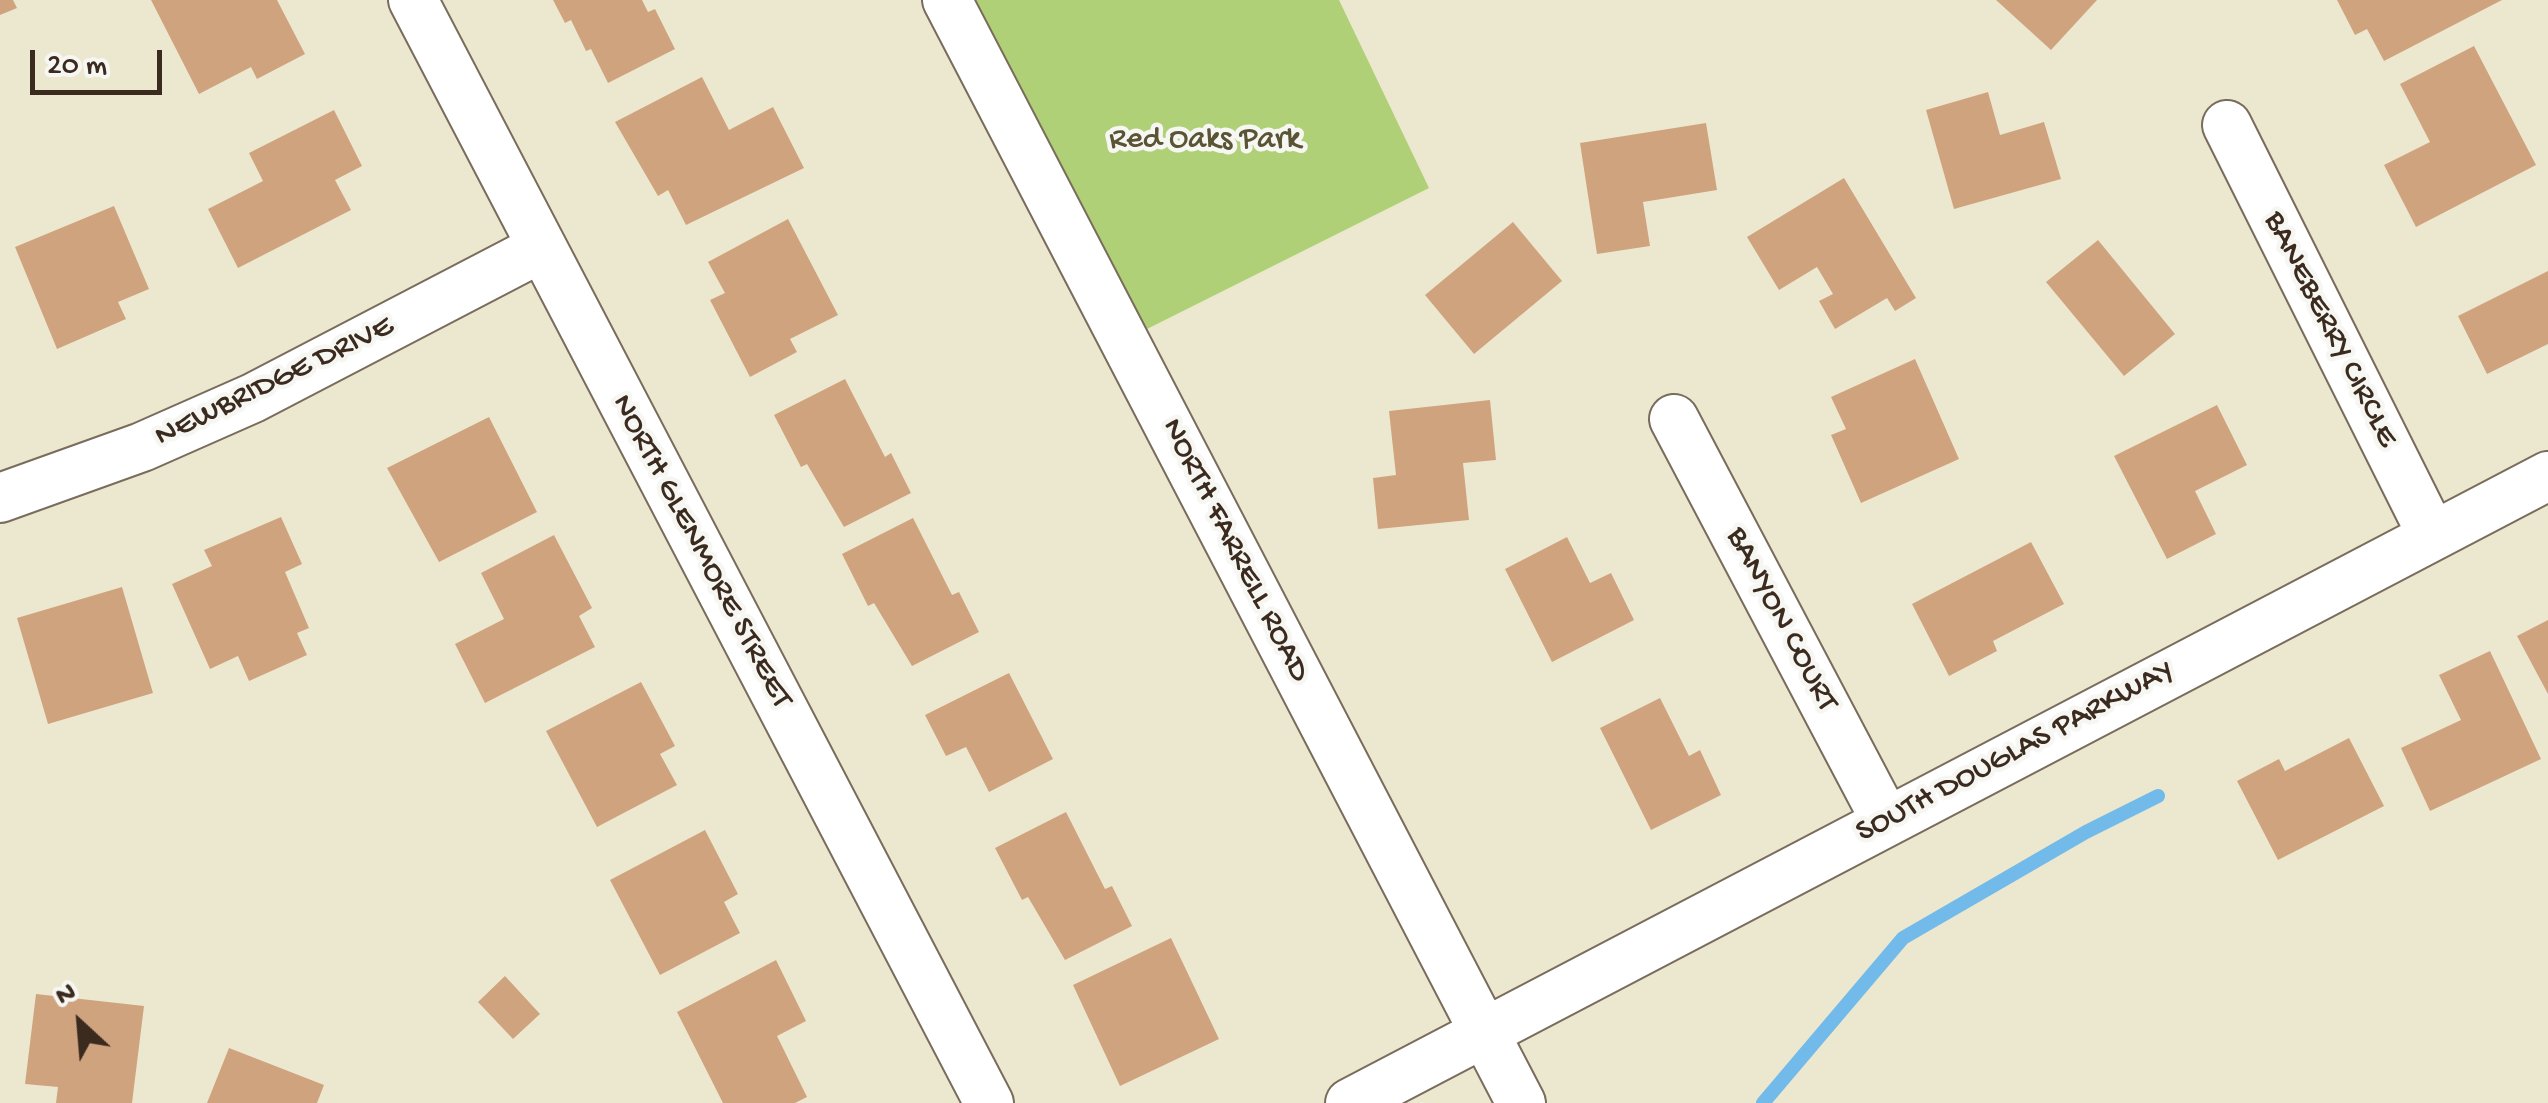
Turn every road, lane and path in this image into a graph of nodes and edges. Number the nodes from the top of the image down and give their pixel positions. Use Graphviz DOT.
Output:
graph roads {
  1 [pos="413,0"];
  2 [pos="947,0"];
  3 [pos="2227,125"];
  4 [pos="541,248"];
  5 [pos="1674,418"];
  6 [pos="2548,476"];
  7 [pos="0,498"];
  8 [pos="2432,535"];
  9 [pos="1886,821"];
  10 [pos="1486,1035"];
  11 [pos="989,1103"];
  12 [pos="1350,1103"];
  13 [pos="1521,1103"];
  1 -- 4 [label="street, NORTH GLENMORE STREET"];
  2 -- 10 [label="street, NORTH FARRELL ROAD"];
  3 -- 8 [label="street, BANEBERRY CIRCLE"];
  4 -- 7 [label="street, NEWBRIDGE DRIVE"];
  4 -- 11 [label="street, NORTH GLENMORE STREET"];
  5 -- 9 [label="street, BANYON COURT"];
  6 -- 8 [label="street, SOUTH DOUGLAS PARKWAY"];
  8 -- 9 [label="street, SOUTH DOUGLAS PARKWAY"];
  9 -- 10 [label="street, SOUTH DOUGLAS PARKWAY"];
  10 -- 12 [label="street, SOUTH DOUGLAS PARKWAY"];
  10 -- 13 [label="street, NORTH FARRELL ROAD"];
}
